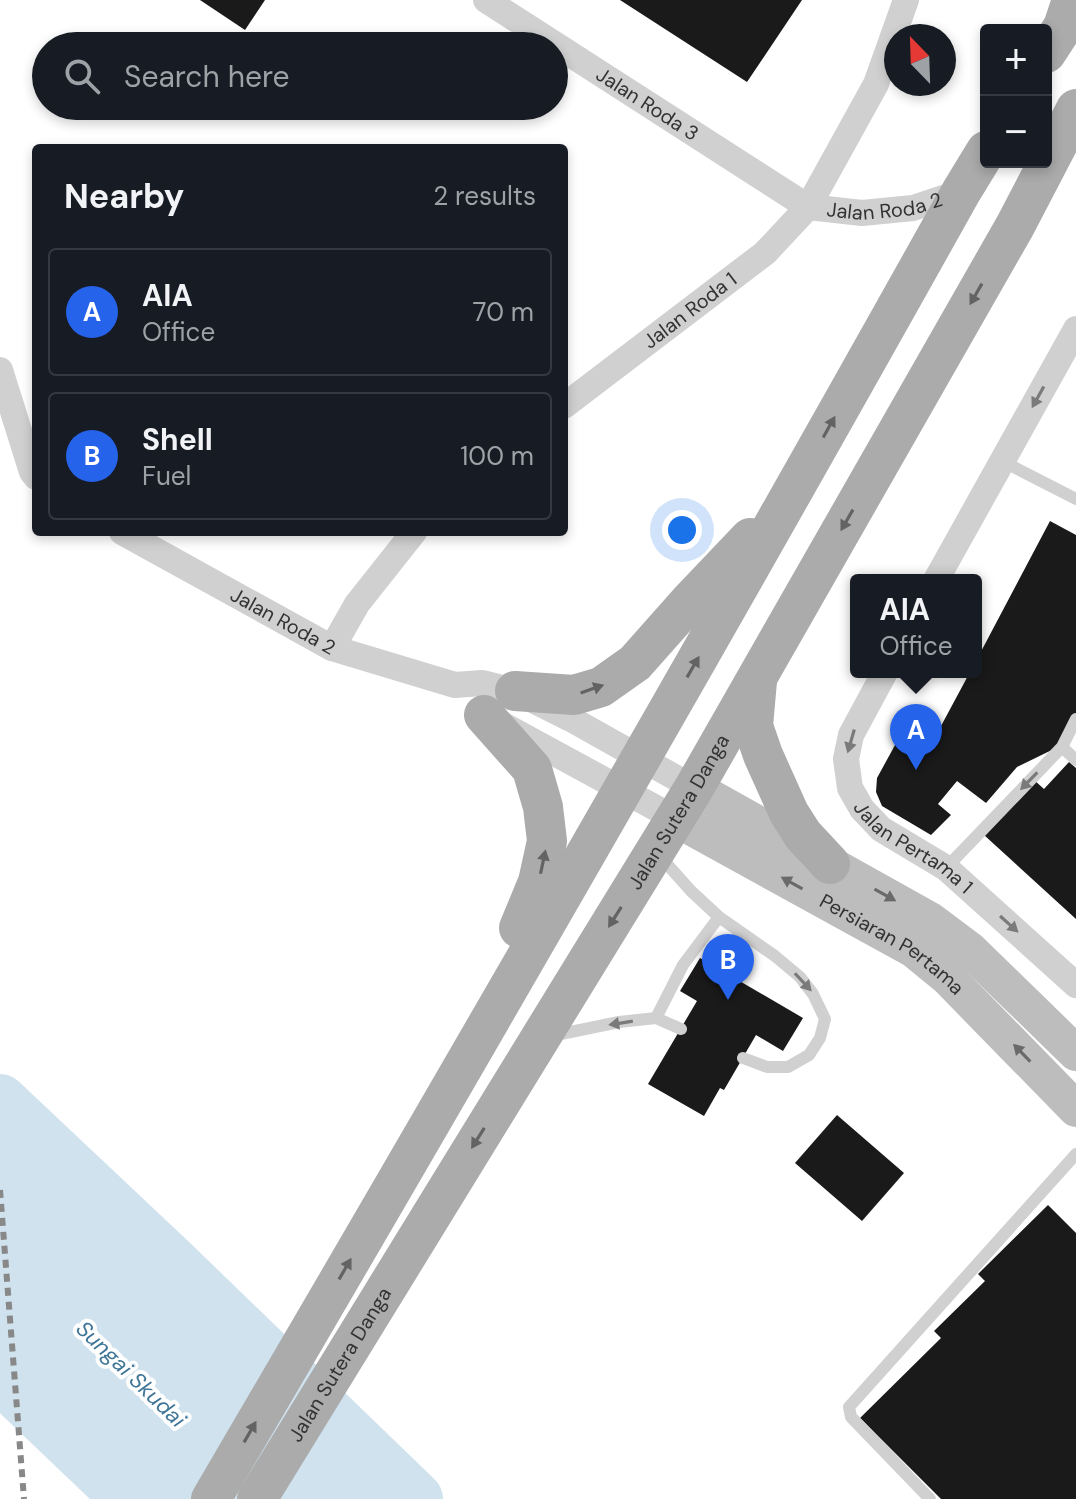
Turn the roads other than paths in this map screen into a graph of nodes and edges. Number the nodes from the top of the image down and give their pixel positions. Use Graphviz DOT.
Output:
graph roads {
  1 [pos="486,0"];
  2 [pos="906,0"];
  3 [pos="1072,0"];
  4 [pos="536,32"];
  5 [pos="1052,44"];
  6 [pos="568,53"];
  7 [pos="1076,109"];
  8 [pos="1076,149"];
  9 [pos="980,161"];
  10 [pos="961,192"];
  11 [pos="808,207"];
  12 [pos="1015,226"];
  13 [pos="1076,329"];
  14 [pos="0,370"];
  15 [pos="568,403"];
  16 [pos="1002,461"];
  17 [pos="32,472"];
  18 [pos="792,495"];
  19 [pos="1076,499"];
  20 [pos="129,536"];
  21 [pos="411,536"];
  22 [pos="939,574"];
  23 [pos="332,648"];
  24 [pos="758,677"];
  25 [pos="882,678"];
  26 [pos="455,685"];
  27 [pos="500,703"];
  28 [pos="1076,719"];
  29 [pos="1062,747"];
  30 [pos="1076,760"];
  31 [pos="632,774"];
  32 [pos="676,819"];
  33 [pos="830,864"];
  34 [pos="946,868"];
  35 [pos="719,917"];
  36 [pos="1076,985"];
  37 [pos="656,1018"];
  38 [pos="681,1029"];
  39 [pos="540,1038"];
  40 [pos="1076,1053"];
  41 [pos="743,1058"];
  42 [pos="464,1065"];
  43 [pos="1076,1109"];
  44 [pos="1076,1154"];
  45 [pos="211,1499"];
  46 [pos="257,1499"];
  47 [pos="930,1499"];
  1 -- 4 [label="street, Jalan Roda 3"];
  2 -- 11 [label="street, Jalan Roda 1"];
  3 -- 5 [label="main road"];
  6 -- 11 [label="street, Jalan Roda 3"];
  7 -- 12 [label="main road, Jalan Sutera Danga"];
  8 -- 12 [label="street"];
  9 -- 10 [label="main road, Jalan Sutera Danga"];
  10 -- 11 [label="street, Jalan Roda 2"];
  18 -- 10 [label="main road, Jalan Sutera Danga, one-way"];
  11 -- 15 [label="street, Jalan Roda 1"];
  12 -- 24 [label="main road, Jalan Sutera Danga, one-way"];
  13 -- 16 [label="street, one-way"];
  14 -- 17 [label="street"];
  16 -- 19 [label="lane"];
  16 -- 22 [label="street"];
  27 -- 18 [label="main road, one-way"];
  31 -- 18 [label="main road, Jalan Sutera Danga, one-way"];
  20 -- 23 [label="street, Jalan Roda 2"];
  21 -- 23 [label="street"];
  23 -- 26 [label="street, Jalan Roda 2"];
  24 -- 32 [label="main road, Jalan Sutera Danga"];
  24 -- 33 [label="main road"];
  25 -- 34 [label="street, Jalan Pertama 1, one-way"];
  26 -- 27 [label="street, Jalan Roda 2"];
  26 -- 27 [label="street, Jalan Roda 2"];
  27 -- 31 [label="street, Jalan Roda 2"];
  27 -- 31 [label="street, Jalan Roda 2"];
  42 -- 27 [label="main road, one-way"];
  28 -- 29 [label="lane"];
  29 -- 30 [label="lane"];
  29 -- 34 [label="lane, one-way"];
  31 -- 32 [label="street"];
  31 -- 32 [label="street"];
  31 -- 42 [label="main road, Jalan Sutera Danga"];
  32 -- 33 [label="street, Persiaran Pertama"];
  32 -- 35 [label="lane"];
  32 -- 39 [label="main road, Jalan Sutera Danga, one-way"];
  43 -- 32 [label="street, Persiaran Pertama, one-way"];
  33 -- 40 [label="street, Persiaran Pertama, one-way"];
  34 -- 36 [label="street, Jalan Pertama 1, one-way"];
  35 -- 37 [label="lane"];
  35 -- 41 [label="lane, one-way"];
  37 -- 38 [label="lane"];
  37 -- 39 [label="lane, one-way"];
  39 -- 46 [label="main road, Jalan Sutera Danga, one-way"];
  45 -- 42 [label="main road, Jalan Sutera Danga, one-way"];
  44 -- 47 [label="lane"];
}
